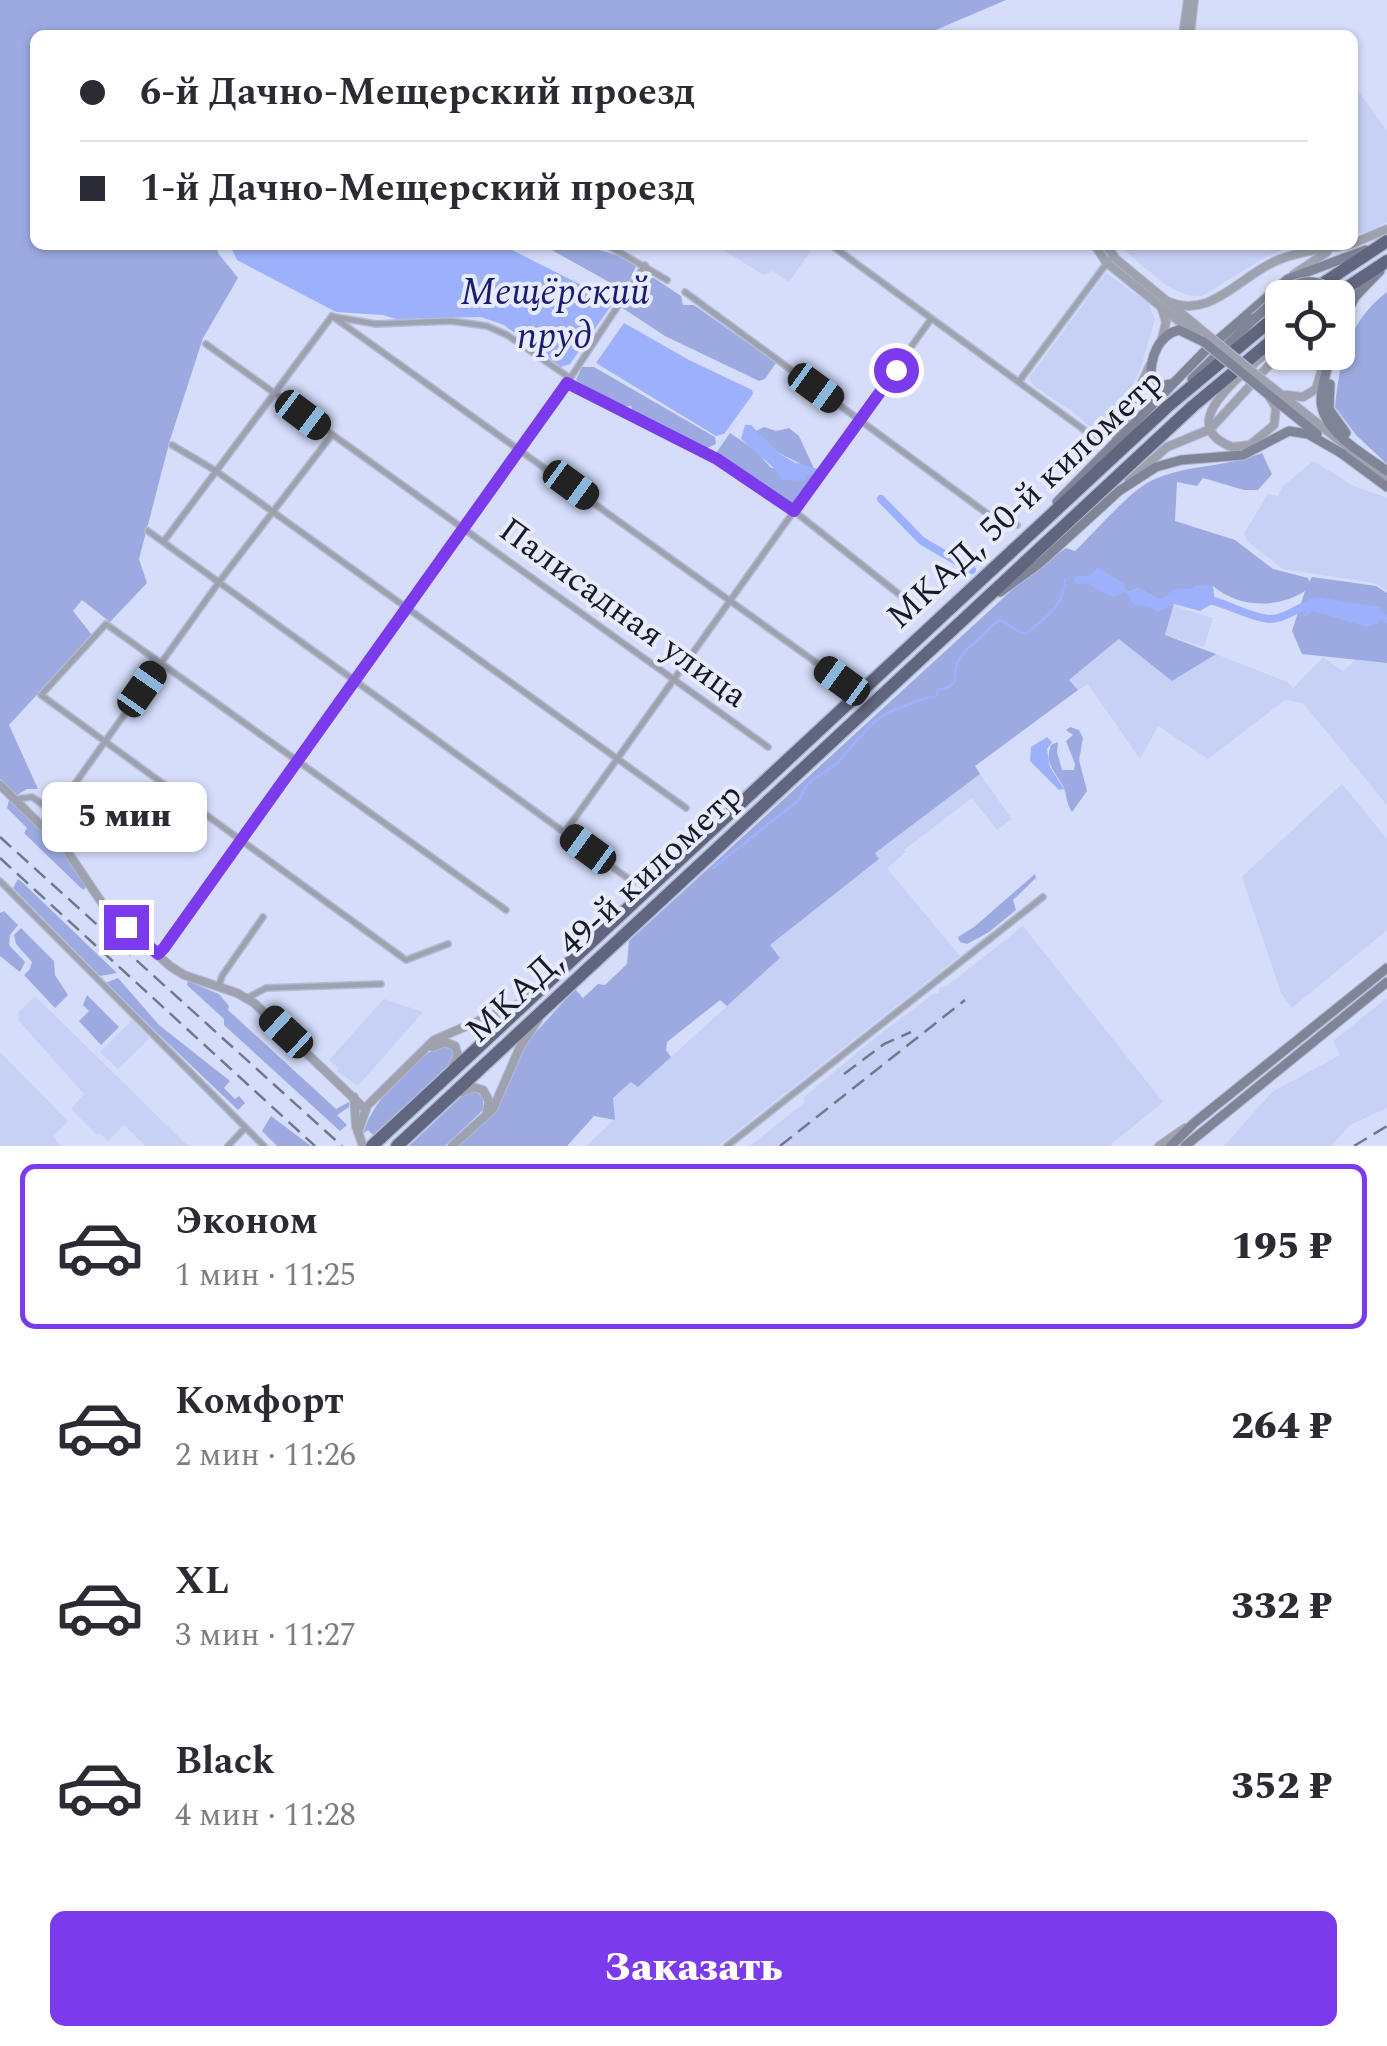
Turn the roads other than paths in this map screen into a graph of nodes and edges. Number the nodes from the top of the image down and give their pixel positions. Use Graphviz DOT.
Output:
graph roads {
  1 [pos="1191,0"];
  2 [pos="1188,30"];
  3 [pos="1387,229"];
  4 [pos="1358,241"];
  5 [pos="1387,241"];
  6 [pos="616,250"];
  7 [pos="838,250"];
  8 [pos="1101,250"];
  9 [pos="1107,250"];
  10 [pos="1322,250"];
  11 [pos="1336,250"];
  12 [pos="1109,259"];
  13 [pos="1387,262"];
  14 [pos="645,265"];
  15 [pos="1288,279"];
  16 [pos="667,280"];
  17 [pos="1328,280"];
  18 [pos="1355,283"];
  19 [pos="685,292"];
  20 [pos="1355,296"];
  21 [pos="1167,301"];
  22 [pos="1156,302"];
  23 [pos="1210,303"];
  24 [pos="1265,314"];
  25 [pos="332,316"];
  26 [pos="931,319"];
  27 [pos="1265,319"];
  28 [pos="1254,325"];
  29 [pos="1203,338"];
  30 [pos="1162,340"];
  31 [pos="206,344"];
  32 [pos="1265,345"];
  33 [pos="1265,351"];
  34 [pos="1152,361"];
  35 [pos="1265,369"];
  36 [pos="1322,370"];
  37 [pos="1332,370"];
  38 [pos="568,380"];
  39 [pos="1020,380"];
  40 [pos="1178,380"];
  41 [pos="1266,388"];
  42 [pos="276,395"];
  43 [pos="860,419"];
  44 [pos="331,436"];
  45 [pos="1098,440"];
  46 [pos="1113,442"];
  47 [pos="172,444"];
  48 [pos="520,448"];
  49 [pos="1343,454"];
  50 [pos="216,472"];
  51 [pos="1387,474"];
  52 [pos="1387,487"];
  53 [pos="1119,491"];
  54 [pos="794,511"];
  55 [pos="272,512"];
  56 [pos="1017,525"];
  57 [pos="463,529"];
  58 [pos="148,531"];
  59 [pos="164,541"];
  60 [pos="1012,551"];
  61 [pos="219,582"];
  62 [pos="732,600"];
  63 [pos="407,608"];
  64 [pos="919,610"];
  65 [pos="966,616"];
  66 [pos="161,662"];
  67 [pos="674,680"];
  68 [pos="842,681"];
  69 [pos="354,682"];
  70 [pos="839,712"];
  71 [pos="851,724"];
  72 [pos="104,742"];
  73 [pos="768,747"];
  74 [pos="617,760"];
  75 [pos="299,761"];
  76 [pos="0,785"];
  77 [pos="17,800"];
  78 [pos="686,808"];
  79 [pos="53,812"];
  80 [pos="44,826"];
  81 [pos="565,832"];
  82 [pos="242,839"];
  83 [pos="0,881"];
  84 [pos="633,882"];
  85 [pos="1043,897"];
  86 [pos="506,910"];
  87 [pos="263,916"];
  88 [pos="448,944"];
  89 [pos="158,954"];
  90 [pos="1387,968"];
  91 [pos="1387,982"];
  92 [pos="381,984"];
  93 [pos="220,986"];
  94 [pos="535,995"];
  95 [pos="247,998"];
  96 [pos="546,1008"];
  97 [pos="424,1052"];
  98 [pos="440,1084"];
  99 [pos="354,1097"];
  100 [pos="375,1098"];
  101 [pos="449,1098"];
  102 [pos="365,1109"];
  103 [pos="480,1122"];
  104 [pos="1193,1124"];
  105 [pos="245,1128"];
  106 [pos="358,1132"];
  107 [pos="371,1145"];
  108 [pos="228,1146"];
  109 [pos="264,1146"];
  110 [pos="397,1146"];
  111 [pos="452,1146"];
  112 [pos="728,1146"];
  113 [pos="1159,1146"];
  114 [pos="1171,1146"];
  115 [pos="1186,1146"];
  1 -- 2 [label="street"];
  3 -- 4 [label="street"];
  5 -- 15 [label="main road"];
  5 -- 17 [label="highway"];
  6 -- 14 [label="street"];
  7 -- 26 [label="street"];
  8 -- 12 [label="street"];
  9 -- 12 [label="street"];
  10 -- 23 [label="street"];
  11 -- 15 [label="street"];
  12 -- 21 [label="street"];
  12 -- 22 [label="street"];
  12 -- 39 [label="street"];
  13 -- 18 [label="highway"];
  13 -- 20 [label="main road"];
  14 -- 16 [label="street"];
  14 -- 38 [label="street"];
  15 -- 40 [label="main road"];
  19 -- 43 [label="street"];
  21 -- 23 [label="street"];
  21 -- 29 [label="street"];
  22 -- 29 [label="street"];
  22 -- 30 [label="street"];
  23 -- 29 [label="street"];
  24 -- 28 [label="main road, bridge"];
  25 -- 38 [label="street"];
  25 -- 42 [label="street"];
  25 -- 48 [label="street"];
  26 -- 39 [label="street"];
  26 -- 43 [label="street"];
  27 -- 28 [label="highway, МКАД, 50-й километр"];
  28 -- 60 [label="highway, МКАД, 50-й километр"];
  29 -- 30 [label="main road"];
  29 -- 41 [label="main road, bridge"];
  30 -- 34 [label="main road"];
  31 -- 42 [label="street, Палисадная улица"];
  32 -- 65 [label="highway, МКАД, 50-й километр"];
  33 -- 41 [label="street"];
  34 -- 40 [label="main road"];
  34 -- 46 [label="street"];
  35 -- 53 [label="street"];
  36 -- 41 [label="street"];
  37 -- 51 [label="main road"];
  38 -- 48 [label="street"];
  38 -- 54 [label="street"];
  39 -- 45 [label="street"];
  40 -- 46 [label="main road"];
  41 -- 49 [label="main road"];
  41 -- 51 [label="street"];
  42 -- 44 [label="street, Палисадная улица"];
  42 -- 50 [label="street"];
  43 -- 54 [label="street"];
  43 -- 56 [label="street"];
  44 -- 55 [label="street"];
  44 -- 57 [label="street, Палисадная улица"];
  46 -- 60 [label="main road"];
  47 -- 50 [label="street"];
  48 -- 57 [label="street"];
  48 -- 62 [label="street"];
  49 -- 52 [label="main road"];
  49 -- 53 [label="main road"];
  50 -- 55 [label="street"];
  50 -- 59 [label="street"];
  53 -- 65 [label="main road"];
  54 -- 62 [label="street"];
  54 -- 64 [label="street"];
  55 -- 61 [label="street"];
  55 -- 63 [label="street"];
  57 -- 63 [label="street"];
  57 -- 67 [label="street, Палисадная улица"];
  58 -- 59 [label="street"];
  59 -- 61 [label="street"];
  60 -- 70 [label="highway, МКАД, 50-й километр"];
  61 -- 66 [label="street"];
  61 -- 69 [label="street"];
  62 -- 67 [label="street"];
  62 -- 68 [label="street"];
  63 -- 69 [label="street"];
  63 -- 74 [label="street"];
  65 -- 71 [label="highway, МКАД, 50-й километр"];
  66 -- 72 [label="street"];
  66 -- 72 [label="street"];
  66 -- 75 [label="street"];
  67 -- 73 [label="street, Палисадная улица"];
  67 -- 74 [label="street"];
  69 -- 75 [label="street"];
  69 -- 81 [label="street"];
  70 -- 94 [label="highway, МКАД, 49-й километр"];
  71 -- 96 [label="highway, МКАД, 49-й километр"];
  72 -- 79 [label="street"];
  72 -- 82 [label="street"];
  74 -- 78 [label="street"];
  74 -- 81 [label="street"];
  75 -- 82 [label="street"];
  75 -- 86 [label="street"];
  76 -- 77 [label="street"];
  77 -- 79 [label="street"];
  77 -- 80 [label="street"];
  79 -- 80 [label="street"];
  80 -- 89 [label="street"];
  81 -- 84 [label="street"];
  82 -- 88 [label="street"];
  82 -- 89 [label="street"];
  83 -- 105 [label="street"];
  85 -- 112 [label="street"];
  87 -- 93 [label="street"];
  89 -- 93 [label="street"];
  90 -- 104 [label="main road"];
  91 -- 115 [label="main road"];
  92 -- 95 [label="street"];
  93 -- 95 [label="street"];
  94 -- 97 [label="street"];
  94 -- 98 [label="highway, МКАД, 49-й километр"];
  95 -- 99 [label="street"];
  96 -- 101 [label="highway, МКАД, 49-й километр"];
  96 -- 103 [label="street"];
  97 -- 98 [label="street"];
  97 -- 100 [label="street"];
  98 -- 107 [label="highway, МКАД, 49-й километр"];
  99 -- 100 [label="street"];
  99 -- 102 [label="street"];
  99 -- 106 [label="street"];
  100 -- 102 [label="street"];
  101 -- 103 [label="street"];
  101 -- 110 [label="highway, МКАД, 49-й километр"];
  102 -- 106 [label="street"];
  103 -- 111 [label="street"];
  104 -- 113 [label="street"];
  104 -- 114 [label="main road"];
  105 -- 108 [label="street"];
  105 -- 109 [label="street"];
  106 -- 107 [label="street"];
}
